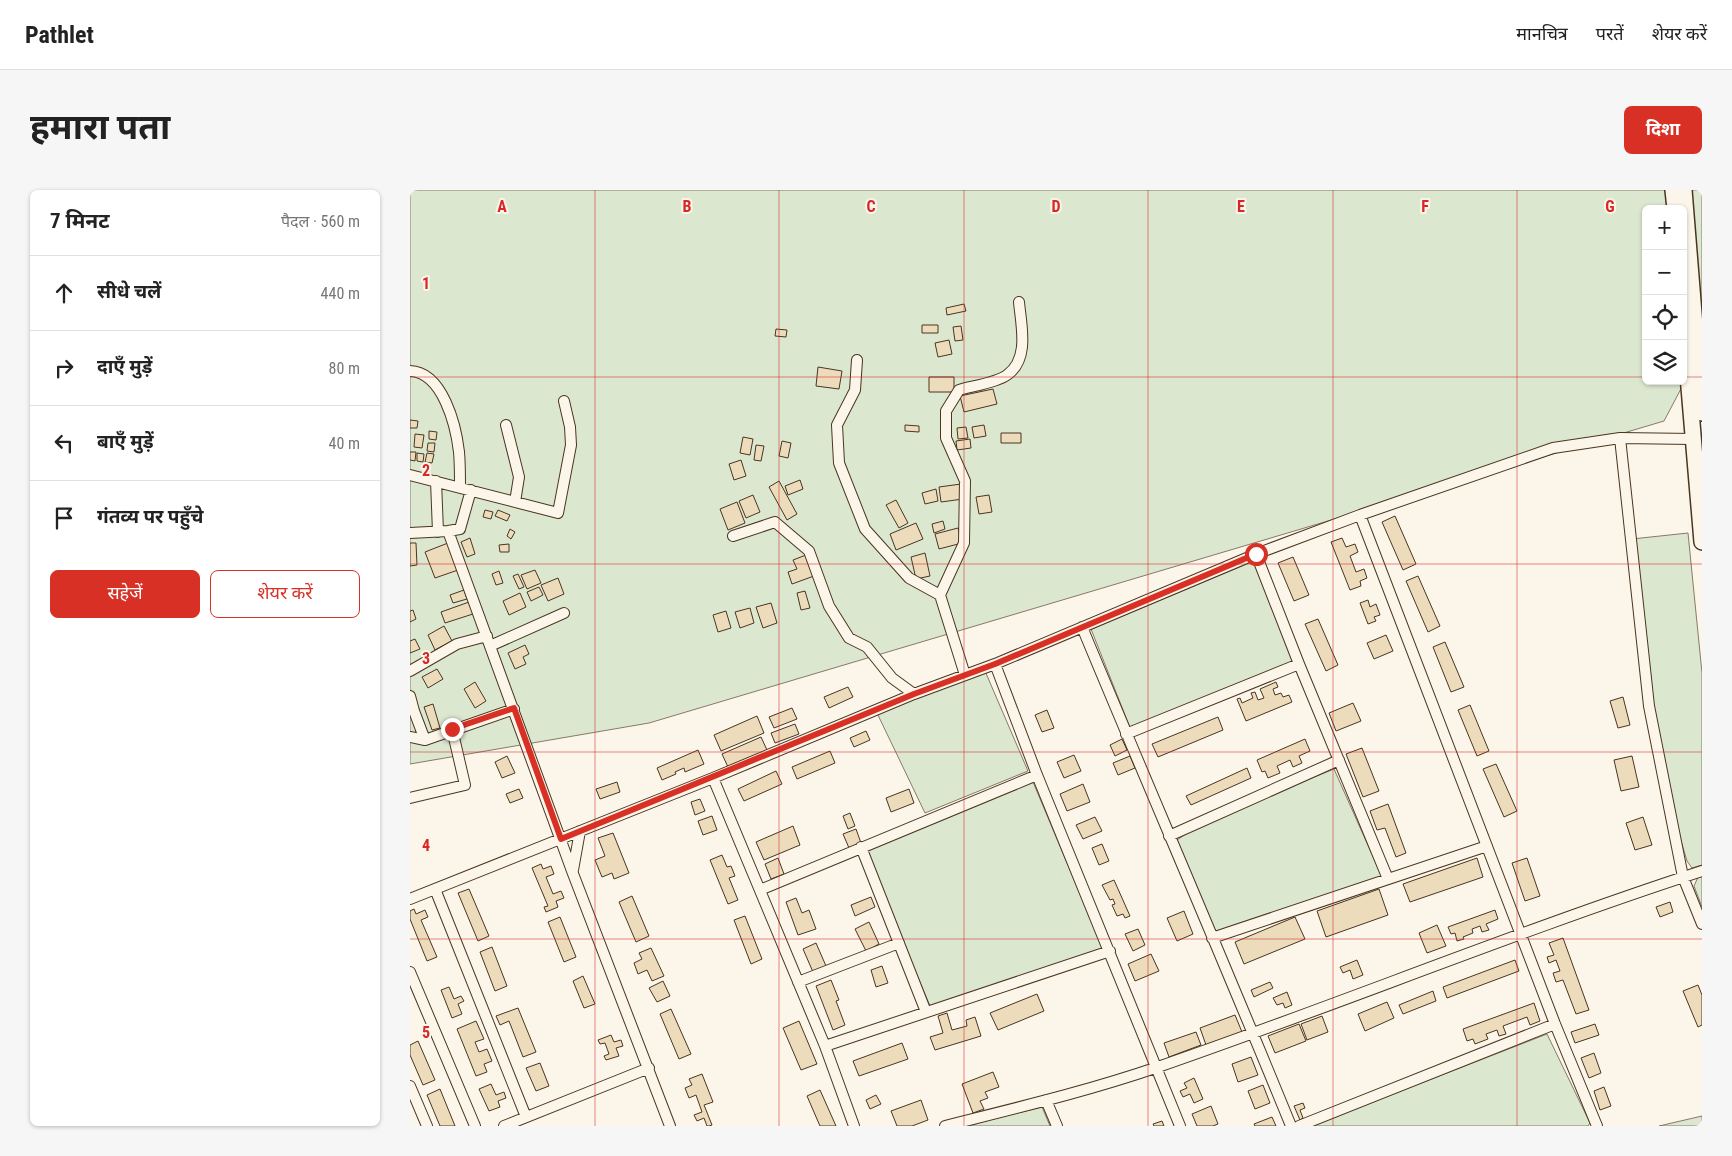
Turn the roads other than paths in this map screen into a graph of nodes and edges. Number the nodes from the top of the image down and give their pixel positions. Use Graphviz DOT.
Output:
graph roads {
  1 [pos="1673,190"];
  2 [pos="1684,190"];
  3 [pos="1674,205"];
  4 [pos="1019,302"];
  5 [pos="1687,332"];
  6 [pos="856,360"];
  7 [pos="1696,369"];
  8 [pos="410,371"];
  9 [pos="564,401"];
  10 [pos="1702,413"];
  11 [pos="506,425"];
  12 [pos="1620,438"];
  13 [pos="1693,439"];
  14 [pos="410,475"];
  15 [pos="436,480"];
  16 [pos="460,487"];
  17 [pos="471,490"];
  18 [pos="515,502"];
  19 [pos="1360,514"];
  20 [pos="443,531"];
  21 [pos="410,533"];
  22 [pos="733,536"];
  23 [pos="1702,542"];
  24 [pos="1256,554"];
  25 [pos="940,595"];
  26 [pos="564,613"];
  27 [pos="1082,627"];
  28 [pos="489,641"];
  29 [pos="995,664"];
  30 [pos="1299,664"];
  31 [pos="410,671"];
  32 [pos="965,675"];
  33 [pos="914,694"];
  34 [pos="410,696"];
  35 [pos="514,708"];
  36 [pos="412,711"];
  37 [pos="452,729"];
  38 [pos="1126,734"];
  39 [pos="411,740"];
  40 [pos="425,740"];
  41 [pos="1338,760"];
  42 [pos="1037,775"];
  43 [pos="713,778"];
  44 [pos="410,798"];
  45 [pos="580,831"];
  46 [pos="1169,836"];
  47 [pos="561,839"];
  48 [pos="1487,846"];
  49 [pos="861,847"];
  50 [pos="572,871"];
  51 [pos="1702,871"];
  52 [pos="1683,877"];
  53 [pos="1388,879"];
  54 [pos="435,889"];
  55 [pos="760,890"];
  56 [pos="410,899"];
  57 [pos="1702,924"];
  58 [pos="1521,934"];
  59 [pos="1212,938"];
  60 [pos="899,943"];
  61 [pos="1110,951"];
  62 [pos="410,972"];
  63 [pos="798,982"];
  64 [pos="926,1012"];
  65 [pos="1555,1024"];
  66 [pos="1253,1032"];
  67 [pos="825,1046"];
  68 [pos="649,1068"];
  69 [pos="1156,1068"];
  70 [pos="410,1086"];
  71 [pos="1046,1100"];
  72 [pos="526,1117"];
  73 [pos="427,1126"];
  74 [pos="475,1126"];
  75 [pos="504,1126"];
  76 [pos="670,1126"];
  77 [pos="854,1126"];
  78 [pos="945,1126"];
  79 [pos="1057,1126"];
  80 [pos="1180,1126"];
  81 [pos="1291,1126"];
  82 [pos="1300,1126"];
  83 [pos="1597,1126"];
  1 -- 3 [label="street"];
  2 -- 7 [label="street"];
  4 -- 25 [label="street"];
  5 -- 7 [label="street"];
  6 -- 25 [label="street"];
  7 -- 10 [label="street"];
  7 -- 13 [label="street"];
  8 -- 16 [label="street"];
  9 -- 18 [label="street"];
  11 -- 18 [label="street"];
  12 -- 13 [label="street"];
  12 -- 19 [label="street"];
  12 -- 52 [label="street"];
  13 -- 23 [label="street"];
  14 -- 15 [label="street"];
  15 -- 16 [label="street"];
  15 -- 20 [label="street"];
  16 -- 17 [label="street"];
  17 -- 18 [label="street"];
  17 -- 20 [label="street"];
  19 -- 24 [label="street"];
  19 -- 48 [label="street"];
  20 -- 21 [label="street"];
  20 -- 28 [label="street"];
  22 -- 33 [label="street"];
  24 -- 27 [label="street"];
  24 -- 30 [label="street"];
  25 -- 32 [label="street"];
  26 -- 28 [label="street"];
  27 -- 29 [label="street"];
  27 -- 38 [label="street"];
  28 -- 31 [label="street"];
  28 -- 35 [label="street"];
  29 -- 32 [label="street"];
  29 -- 42 [label="street"];
  30 -- 38 [label="street"];
  30 -- 41 [label="street"];
  32 -- 33 [label="street"];
  33 -- 43 [label="street"];
  34 -- 36 [label="street"];
  35 -- 37 [label="street"];
  35 -- 47 [label="street"];
  36 -- 40 [label="street"];
  37 -- 40 [label="street"];
  37 -- 44 [label="street"];
  38 -- 46 [label="street"];
  39 -- 40 [label="street"];
  41 -- 46 [label="street"];
  41 -- 53 [label="street"];
  42 -- 49 [label="street"];
  42 -- 61 [label="street"];
  43 -- 45 [label="street"];
  43 -- 55 [label="street"];
  45 -- 47 [label="street"];
  45 -- 50 [label="street"];
  46 -- 59 [label="street"];
  47 -- 50 [label="street"];
  47 -- 54 [label="street"];
  48 -- 53 [label="street"];
  48 -- 58 [label="street"];
  49 -- 55 [label="street"];
  49 -- 60 [label="street"];
  50 -- 68 [label="street"];
  51 -- 52 [label="street"];
  52 -- 57 [label="street"];
  52 -- 58 [label="street"];
  53 -- 59 [label="street"];
  54 -- 56 [label="street"];
  54 -- 72 [label="street"];
  55 -- 63 [label="street"];
  58 -- 65 [label="street"];
  58 -- 66 [label="street"];
  59 -- 66 [label="street"];
  60 -- 63 [label="street"];
  60 -- 64 [label="street"];
  61 -- 64 [label="street"];
  61 -- 69 [label="street"];
  62 -- 74 [label="street"];
  63 -- 67 [label="street"];
  64 -- 67 [label="street"];
  65 -- 82 [label="street"];
  65 -- 83 [label="street"];
  66 -- 69 [label="street"];
  66 -- 81 [label="street"];
  67 -- 77 [label="street"];
  68 -- 72 [label="street"];
  68 -- 76 [label="street"];
  69 -- 71 [label="street"];
  69 -- 80 [label="street"];
  70 -- 73 [label="street"];
  71 -- 78 [label="street"];
  71 -- 79 [label="street"];
  72 -- 75 [label="street"];
}
